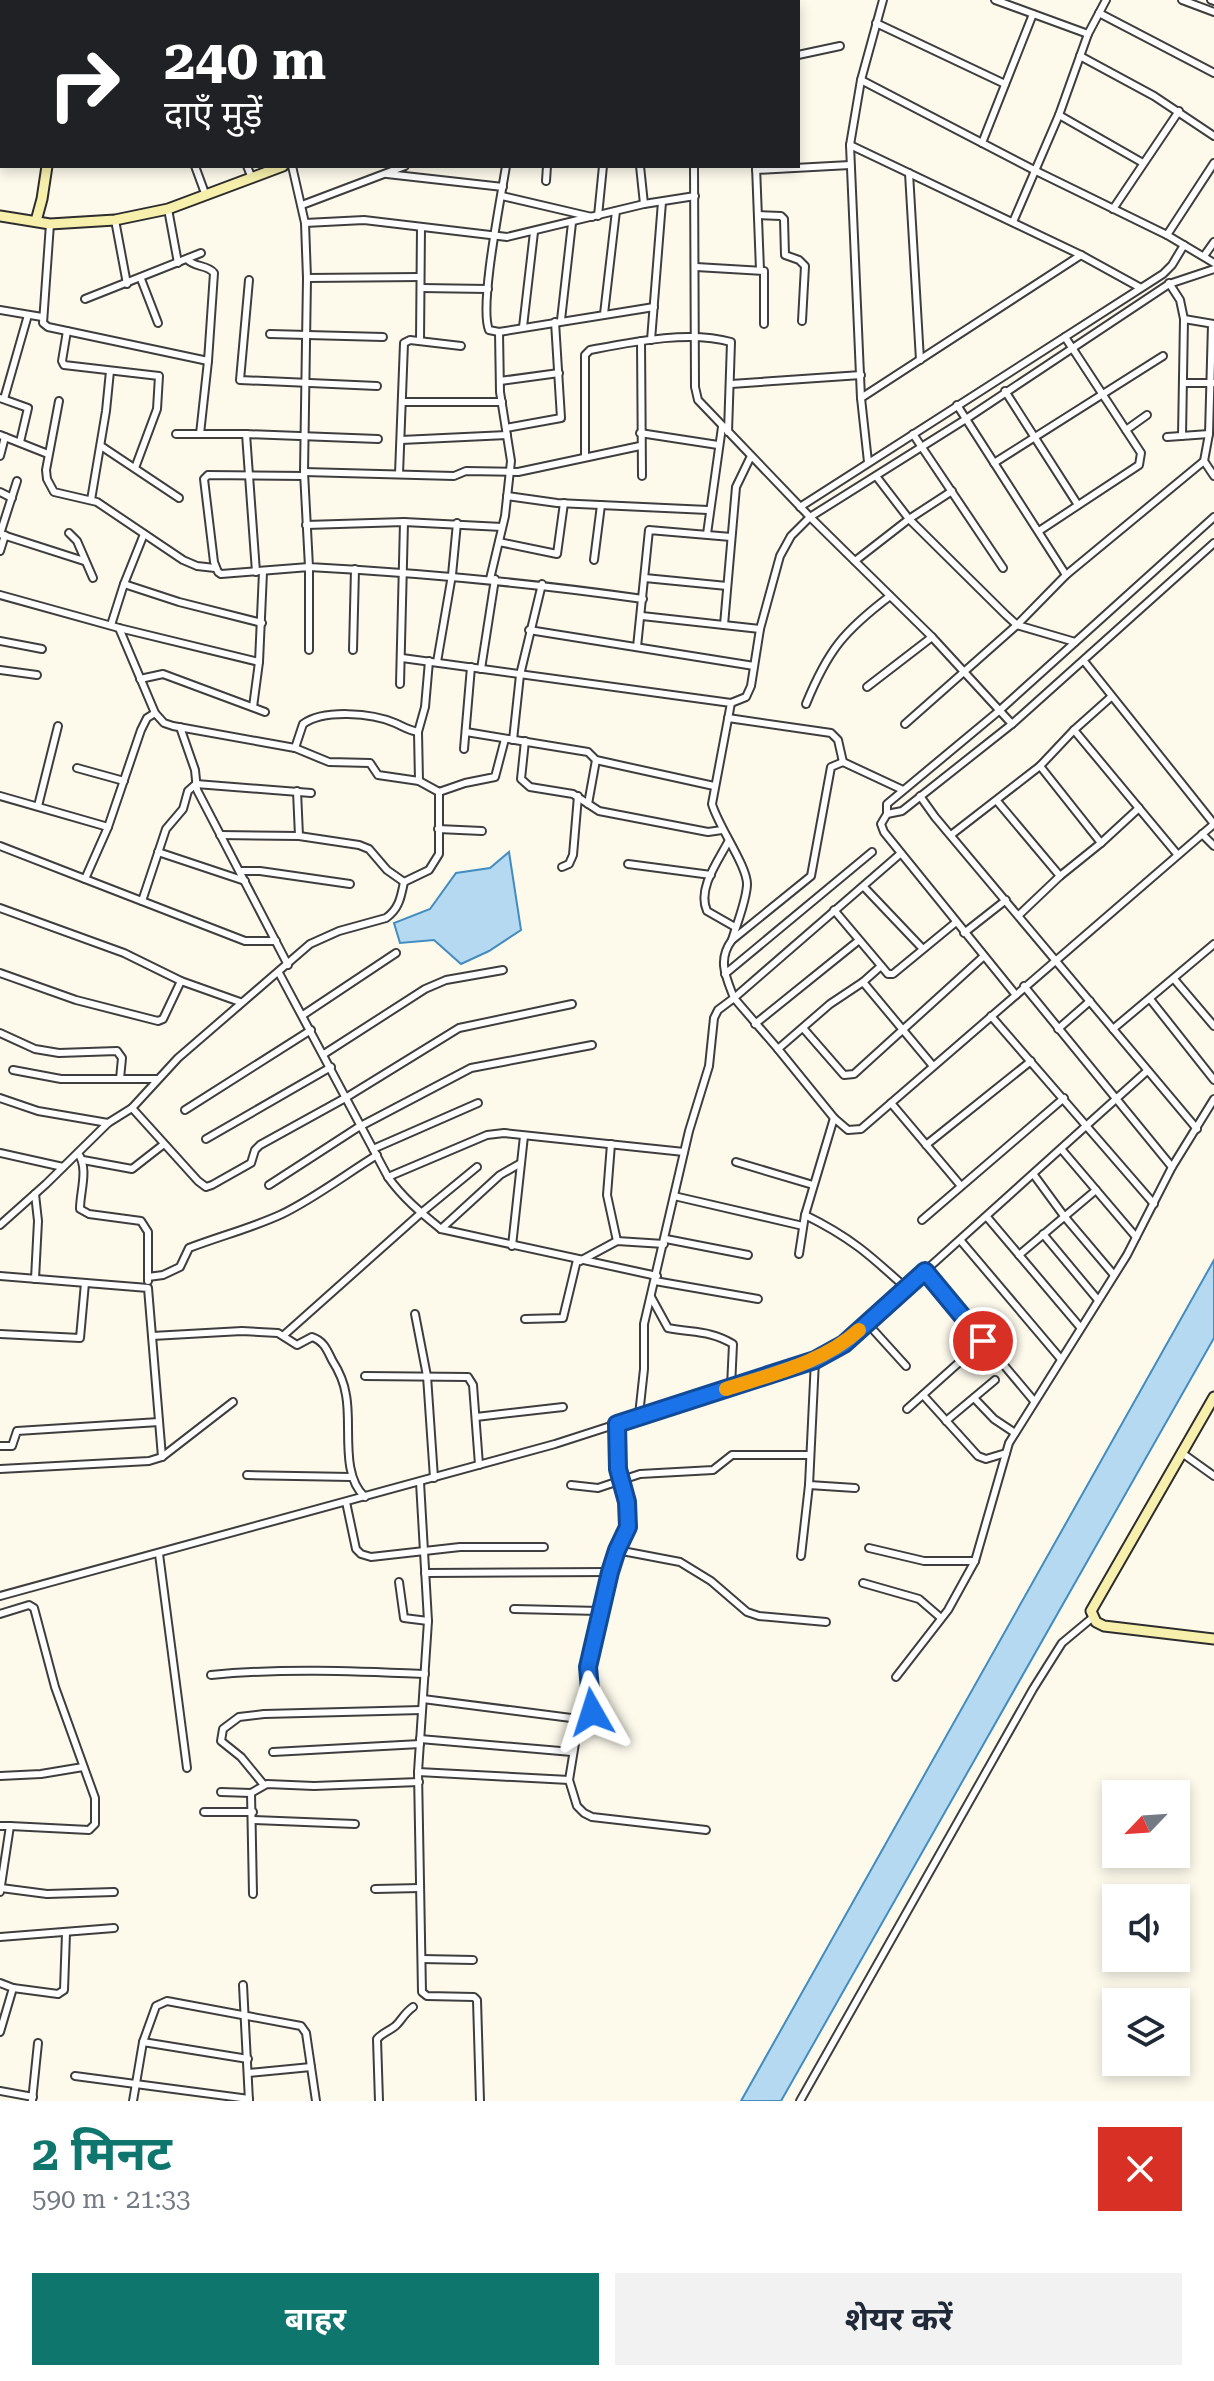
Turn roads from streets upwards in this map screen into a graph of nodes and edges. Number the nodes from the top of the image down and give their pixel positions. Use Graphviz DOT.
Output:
graph roads {
  1 [pos="883,0"];
  2 [pos="995,0"];
  3 [pos="1106,0"];
  4 [pos="1185,0"];
  5 [pos="1214,12"];
  6 [pos="1099,13"];
  7 [pos="1033,14"];
  8 [pos="876,23"];
  9 [pos="1088,34"];
  10 [pos="840,46"];
  11 [pos="800,55"];
  12 [pos="1080,56"];
  13 [pos="1214,73"];
  14 [pos="861,80"];
  15 [pos="1005,84"];
  16 [pos="1179,111"];
  17 [pos="1059,115"];
  18 [pos="1214,136"];
  19 [pos="982,143"];
  20 [pos="850,145"];
  21 [pos="1143,163"];
  22 [pos="1214,163"];
  23 [pos="850,165"];
  24 [pos="800,167"];
  25 [pos="47,168"];
  26 [pos="196,168"];
  27 [pos="248,168"];
  28 [pos="277,168"];
  29 [pos="293,168"];
  30 [pos="400,168"];
  31 [pos="506,168"];
  32 [pos="547,168"];
  33 [pos="603,168"];
  34 [pos="640,168"];
  35 [pos="694,168"];
  36 [pos="756,168"];
  37 [pos="1036,171"];
  38 [pos="909,173"];
  39 [pos="387,174"];
  40 [pos="251,176"];
  41 [pos="546,181"];
  42 [pos="503,187"];
  43 [pos="206,196"];
  44 [pos="502,196"];
  45 [pos="695,196"];
  46 [pos="662,202"];
  47 [pos="644,204"];
  48 [pos="302,205"];
  49 [pos="168,209"];
  50 [pos="1113,209"];
  51 [pos="616,211"];
  52 [pos="758,215"];
  53 [pos="0,216"];
  54 [pos="595,217"];
  55 [pos="115,220"];
  56 [pos="36,221"];
  57 [pos="1013,222"];
  58 [pos="305,223"];
  59 [pos="572,223"];
  60 [pos="50,224"];
  61 [pos="421,227"];
  62 [pos="534,232"];
  63 [pos="1167,235"];
  64 [pos="495,236"];
  65 [pos="1214,242"];
  66 [pos="1184,245"];
  67 [pos="201,253"];
  68 [pos="1081,255"];
  69 [pos="1204,256"];
  70 [pos="187,259"];
  71 [pos="178,263"];
  72 [pos="1214,263"];
  73 [pos="696,267"];
  74 [pos="1214,269"];
  75 [pos="760,270"];
  76 [pos="1163,274"];
  77 [pos="420,277"];
  78 [pos="307,278"];
  79 [pos="141,279"];
  80 [pos="249,280"];
  81 [pos="127,284"];
  82 [pos="1169,284"];
  83 [pos="1139,287"];
  84 [pos="421,288"];
  85 [pos="488,289"];
  86 [pos="85,299"];
  87 [pos="654,307"];
  88 [pos="0,310"];
  89 [pos="604,314"];
  90 [pos="28,315"];
  91 [pos="42,317"];
  92 [pos="1184,319"];
  93 [pos="558,321"];
  94 [pos="802,321"];
  95 [pos="158,323"];
  96 [pos="764,324"];
  97 [pos="1213,324"];
  98 [pos="523,327"];
  99 [pos="67,331"];
  100 [pos="499,332"];
  101 [pos="270,334"];
  102 [pos="307,336"];
  103 [pos="383,337"];
  104 [pos="1065,337"];
  105 [pos="696,339"];
  106 [pos="651,340"];
  107 [pos="420,341"];
  108 [pos="641,341"];
  109 [pos="461,346"];
  110 [pos="1072,348"];
  111 [pos="1213,353"];
  112 [pos="1163,356"];
  113 [pos="920,360"];
  114 [pos="208,361"];
  115 [pos="110,371"];
  116 [pos="559,373"];
  117 [pos="861,375"];
  118 [pos="500,381"];
  119 [pos="306,382"];
  120 [pos="1183,383"];
  121 [pos="1212,383"];
  122 [pos="731,384"];
  123 [pos="377,386"];
  124 [pos="1005,391"];
  125 [pos="1103,393"];
  126 [pos="2,398"];
  127 [pos="861,398"];
  128 [pos="59,401"];
  129 [pos="403,402"];
  130 [pos="502,402"];
  131 [pos="957,405"];
  132 [pos="1147,415"];
  133 [pos="966,419"];
  134 [pos="725,430"];
  135 [pos="1126,430"];
  136 [pos="507,432"];
  137 [pos="640,433"];
  138 [pos="176,434"];
  139 [pos="200,434"];
  140 [pos="246,434"];
  141 [pos="913,434"];
  142 [pos="1209,434"];
  143 [pos="2,436"];
  144 [pos="305,436"];
  145 [pos="1182,436"];
  146 [pos="1035,437"];
  147 [pos="1167,437"];
  148 [pos="378,439"];
  149 [pos="401,440"];
  150 [pos="20,442"];
  151 [pos="718,445"];
  152 [pos="101,446"];
  153 [pos="640,446"];
  154 [pos="922,446"];
  155 [pos="48,454"];
  156 [pos="0,456"];
  157 [pos="751,456"];
  158 [pos="585,457"];
  159 [pos="1204,461"];
  160 [pos="868,462"];
  161 [pos="994,463"];
  162 [pos="135,468"];
  163 [pos="510,472"];
  164 [pos="304,474"];
  165 [pos="399,474"];
  166 [pos="248,476"];
  167 [pos="642,476"];
  168 [pos="876,476"];
  169 [pos="1214,476"];
  170 [pos="17,481"];
  171 [pos="952,491"];
  172 [pos="0,492"];
  173 [pos="507,496"];
  174 [pos="12,498"];
  175 [pos="179,498"];
  176 [pos="91,500"];
  177 [pos="564,503"];
  178 [pos="601,505"];
  179 [pos="1078,505"];
  180 [pos="800,507"];
  181 [pos="708,510"];
  182 [pos="810,517"];
  183 [pos="1214,517"];
  184 [pos="909,519"];
  185 [pos="404,522"];
  186 [pos="457,523"];
  187 [pos="306,525"];
  188 [pos="502,527"];
  189 [pos="1039,531"];
  190 [pos="69,533"];
  191 [pos="144,534"];
  192 [pos="707,534"];
  193 [pos="2,535"];
  194 [pos="731,537"];
  195 [pos="499,542"];
  196 [pos="1214,543"];
  197 [pos="0,551"];
  198 [pos="594,560"];
  199 [pos="84,561"];
  200 [pos="855,561"];
  201 [pos="309,567"];
  202 [pos="215,568"];
  203 [pos="1003,568"];
  204 [pos="355,569"];
  205 [pos="260,572"];
  206 [pos="404,572"];
  207 [pos="452,575"];
  208 [pos="1066,575"];
  209 [pos="93,578"];
  210 [pos="645,578"];
  211 [pos="492,579"];
  212 [pos="124,584"];
  213 [pos="542,584"];
  214 [pos="727,586"];
  215 [pos="0,595"];
  216 [pos="890,596"];
  217 [pos="643,599"];
  218 [pos="642,616"];
  219 [pos="262,623"];
  220 [pos="111,625"];
  221 [pos="724,625"];
  222 [pos="1017,625"];
  223 [pos="119,628"];
  224 [pos="760,629"];
  225 [pos="529,630"];
  226 [pos="932,637"];
  227 [pos="0,641"];
  228 [pos="1075,642"];
  229 [pos="637,647"];
  230 [pos="42,649"];
  231 [pos="309,650"];
  232 [pos="353,650"];
  233 [pos="402,658"];
  234 [pos="429,661"];
  235 [pos="1084,661"];
  236 [pos="259,662"];
  237 [pos="437,662"];
  238 [pos="754,666"];
  239 [pos="471,667"];
  240 [pos="481,669"];
  241 [pos="0,670"];
  242 [pos="964,671"];
  243 [pos="37,675"];
  244 [pos="520,675"];
  245 [pos="140,679"];
  246 [pos="400,684"];
  247 [pos="867,687"];
  248 [pos="1111,697"];
  249 [pos="731,703"];
  250 [pos="806,704"];
  251 [pos="253,707"];
  252 [pos="1000,710"];
  253 [pos="265,712"];
  254 [pos="155,713"];
  255 [pos="728,718"];
  256 [pos="905,724"];
  257 [pos="1012,724"];
  258 [pos="58,726"];
  259 [pos="180,727"];
  260 [pos="1074,730"];
  261 [pos="418,732"];
  262 [pos="466,732"];
  263 [pos="509,739"];
  264 [pos="525,741"];
  265 [pos="295,748"];
  266 [pos="464,749"];
  267 [pos="596,760"];
  268 [pos="843,762"];
  269 [pos="1040,766"];
  270 [pos="77,768"];
  271 [pos="124,781"];
  272 [pos="419,781"];
  273 [pos="196,784"];
  274 [pos="714,786"];
  275 [pos="903,790"];
  276 [pos="297,791"];
  277 [pos="439,792"];
  278 [pos="311,793"];
  279 [pos="0,796"];
  280 [pos="578,796"];
  281 [pos="920,796"];
  282 [pos="997,801"];
  283 [pos="588,804"];
  284 [pos="38,806"];
  285 [pos="1139,808"];
  286 [pos="887,814"];
  287 [pos="1214,824"];
  288 [pos="108,827"];
  289 [pos="438,829"];
  290 [pos="722,830"];
  291 [pos="482,831"];
  292 [pos="1202,834"];
  293 [pos="220,835"];
  294 [pos="951,835"];
  295 [pos="299,836"];
  296 [pos="728,842"];
  297 [pos="1101,843"];
  298 [pos="0,846"];
  299 [pos="1214,846"];
  300 [pos="158,852"];
  301 [pos="872,852"];
  302 [pos="900,854"];
  303 [pos="1177,854"];
  304 [pos="628,864"];
  305 [pos="562,867"];
  306 [pos="240,871"];
  307 [pos="711,875"];
  308 [pos="1060,876"];
  309 [pos="85,879"];
  310 [pos="245,881"];
  311 [pos="404,882"];
  312 [pos="350,884"];
  313 [pos="864,887"];
  314 [pos="1006,900"];
  315 [pos="142,901"];
  316 [pos="0,908"];
  317 [pos="834,910"];
  318 [pos="1019,915"];
  319 [pos="955,923"];
  320 [pos="735,927"];
  321 [pos="964,933"];
  322 [pos="732,940"];
  323 [pos="276,941"];
  324 [pos="858,941"];
  325 [pos="1214,944"];
  326 [pos="922,948"];
  327 [pos="396,953"];
  328 [pos="984,956"];
  329 [pos="1055,961"];
  330 [pos="288,965"];
  331 [pos="881,966"];
  332 [pos="503,970"];
  333 [pos="0,973"];
  334 [pos="279,973"];
  335 [pos="725,974"];
  336 [pos="1174,979"];
  337 [pos="181,981"];
  338 [pos="863,982"];
  339 [pos="1024,986"];
  340 [pos="1016,995"];
  341 [pos="734,998"];
  342 [pos="1150,999"];
  343 [pos="1090,1001"];
  344 [pos="240,1002"];
  345 [pos="572,1004"];
  346 [pos="303,1015"];
  347 [pos="991,1016"];
  348 [pos="755,1024"];
  349 [pos="1214,1026"];
  350 [pos="803,1028"];
  351 [pos="1058,1029"];
  352 [pos="1113,1029"];
  353 [pos="311,1030"];
  354 [pos="903,1030"];
  355 [pos="0,1033"];
  356 [pos="592,1045"];
  357 [pos="778,1049"];
  358 [pos="324,1054"];
  359 [pos="1031,1061"];
  360 [pos="933,1066"];
  361 [pos="331,1067"];
  362 [pos="13,1070"];
  363 [pos="1147,1071"];
  364 [pos="120,1079"];
  365 [pos="157,1079"];
  366 [pos="1214,1080"];
  367 [pos="347,1097"];
  368 [pos="0,1098"];
  369 [pos="1064,1098"];
  370 [pos="1214,1099"];
  371 [pos="1117,1101"];
  372 [pos="478,1103"];
  373 [pos="891,1103"];
  374 [pos="132,1108"];
  375 [pos="185,1110"];
  376 [pos="834,1118"];
  377 [pos="108,1123"];
  378 [pos="361,1126"];
  379 [pos="1089,1126"];
  380 [pos="1197,1129"];
  381 [pos="524,1136"];
  382 [pos="206,1139"];
  383 [pos="164,1144"];
  384 [pos="611,1144"];
  385 [pos="926,1145"];
  386 [pos="1062,1150"];
  387 [pos="375,1152"];
  388 [pos="684,1152"];
  389 [pos="0,1153"];
  390 [pos="78,1153"];
  391 [pos="83,1160"];
  392 [pos="736,1162"];
  393 [pos="521,1163"];
  394 [pos="63,1167"];
  395 [pos="477,1167"];
  396 [pos="1172,1167"];
  397 [pos="1034,1175"];
  398 [pos="388,1177"];
  399 [pos="269,1185"];
  400 [pos="813,1185"];
  401 [pos="961,1186"];
  402 [pos="1096,1190"];
  403 [pos="35,1194"];
  404 [pos="674,1196"];
  405 [pos="1154,1204"];
  406 [pos="421,1213"];
  407 [pos="805,1215"];
  408 [pos="1064,1216"];
  409 [pos="987,1217"];
  410 [pos="922,1220"];
  411 [pos="0,1225"];
  412 [pos="803,1226"];
  413 [pos="441,1229"];
  414 [pos="1043,1234"];
  415 [pos="1136,1237"];
  416 [pos="617,1241"];
  417 [pos="961,1241"];
  418 [pos="665,1242"];
  419 [pos="512,1246"];
  420 [pos="799,1254"];
  421 [pos="748,1255"];
  422 [pos="1019,1255"];
  423 [pos="579,1261"];
  424 [pos="925,1271"];
  425 [pos="1114,1275"];
  426 [pos="0,1276"];
  427 [pos="148,1277"];
  428 [pos="656,1278"];
  429 [pos="35,1279"];
  430 [pos="85,1283"];
  431 [pos="148,1288"];
  432 [pos="906,1288"];
  433 [pos="651,1297"];
  434 [pos="758,1299"];
  435 [pos="1098,1300"];
  436 [pos="415,1314"];
  437 [pos="525,1319"];
  438 [pos="867,1323"];
  439 [pos="1080,1327"];
  440 [pos="0,1334"];
  441 [pos="284,1335"];
  442 [pos="152,1336"];
  443 [pos="983,1341"];
  444 [pos="1060,1358"];
  445 [pos="815,1360"];
  446 [pos="906,1366"];
  447 [pos="365,1376"];
  448 [pos="427,1376"];
  449 [pos="995,1380"];
  450 [pos="731,1387"];
  451 [pos="923,1395"];
  452 [pos="1214,1397"];
  453 [pos="974,1398"];
  454 [pos="1034,1401"];
  455 [pos="233,1402"];
  456 [pos="563,1407"];
  457 [pos="907,1409"];
  458 [pos="639,1415"];
  459 [pos="476,1417"];
  460 [pos="946,1421"];
  461 [pos="159,1422"];
  462 [pos="617,1424"];
  463 [pos="1015,1433"];
  464 [pos="0,1446"];
  465 [pos="1006,1453"];
  466 [pos="1182,1453"];
  467 [pos="809,1455"];
  468 [pos="162,1457"];
  469 [pos="479,1465"];
  470 [pos="0,1469"];
  471 [pos="247,1475"];
  472 [pos="1214,1476"];
  473 [pos="351,1477"];
  474 [pos="434,1478"];
  475 [pos="620,1480"];
  476 [pos="420,1482"];
  477 [pos="571,1485"];
  478 [pos="809,1485"];
  479 [pos="855,1488"];
  480 [pos="365,1497"];
  481 [pos="346,1502"];
  482 [pos="544,1547"];
  483 [pos="869,1548"];
  484 [pos="617,1550"];
  485 [pos="424,1551"];
  486 [pos="159,1554"];
  487 [pos="801,1556"];
  488 [pos="975,1561"];
  489 [pos="610,1572"];
  490 [pos="425,1573"];
  491 [pos="399,1582"];
  492 [pos="863,1583"];
  493 [pos="0,1596"];
  494 [pos="514,1609"];
  495 [pos="600,1611"];
  496 [pos="0,1614"];
  497 [pos="941,1618"];
  498 [pos="1092,1618"];
  499 [pos="428,1621"];
  500 [pos="826,1622"];
  501 [pos="1214,1639"];
  502 [pos="425,1674"];
  503 [pos="211,1675"];
  504 [pos="896,1677"];
  505 [pos="423,1699"];
  506 [pos="422,1710"];
  507 [pos="579,1719"];
  508 [pos="420,1741"];
  509 [pos="273,1752"];
  510 [pos="572,1752"];
  511 [pos="83,1767"];
  512 [pos="187,1768"];
  513 [pos="418,1772"];
  514 [pos="0,1776"];
  515 [pos="569,1780"];
  516 [pos="419,1782"];
  517 [pos="264,1785"];
  518 [pos="221,1792"];
  519 [pos="251,1793"];
  520 [pos="204,1812"];
  521 [pos="253,1816"];
  522 [pos="355,1824"];
  523 [pos="0,1826"];
  524 [pos="10,1826"];
  525 [pos="706,1830"];
  526 [pos="420,1888"];
  527 [pos="375,1889"];
  528 [pos="0,1890"];
  529 [pos="114,1892"];
  530 [pos="253,1894"];
  531 [pos="114,1928"];
  532 [pos="66,1933"];
  533 [pos="0,1937"];
  534 [pos="422,1959"];
  535 [pos="473,1960"];
  536 [pos="0,1983"];
  537 [pos="243,1985"];
  538 [pos="13,1988"];
  539 [pos="413,2007"];
  540 [pos="244,2014"];
  541 [pos="0,2032"];
  542 [pos="143,2042"];
  543 [pos="38,2043"];
  544 [pos="248,2059"];
  545 [pos="311,2067"];
  546 [pos="249,2073"];
  547 [pos="75,2076"];
  548 [pos="135,2085"];
  549 [pos="0,2091"];
  550 [pos="33,2099"];
  551 [pos="249,2100"];
  552 [pos="133,2101"];
  553 [pos="316,2101"];
  554 [pos="379,2101"];
  555 [pos="480,2101"];
  556 [pos="800,2101"];
  1 -- 8 [label="street"];
  2 -- 7 [label="street"];
  3 -- 6 [label="street"];
  4 -- 5 [label="street"];
  6 -- 9 [label="street"];
  6 -- 13 [label="street"];
  7 -- 9 [label="street"];
  7 -- 15 [label="street"];
  8 -- 14 [label="street"];
  8 -- 15 [label="street"];
  9 -- 12 [label="street"];
  10 -- 11 [label="street"];
  12 -- 16 [label="street"];
  12 -- 17 [label="street"];
  14 -- 19 [label="street"];
  14 -- 20 [label="street"];
  15 -- 19 [label="street"];
  16 -- 18 [label="street"];
  16 -- 21 [label="street"];
  17 -- 21 [label="street"];
  17 -- 37 [label="street"];
  19 -- 37 [label="street"];
  20 -- 23 [label="street"];
  20 -- 38 [label="street"];
  21 -- 50 [label="street"];
  22 -- 63 [label="street"];
  23 -- 24 [label="street"];
  23 -- 117 [label="street"];
  25 -- 56 [label="street"];
  26 -- 43 [label="street"];
  27 -- 40 [label="street"];
  28 -- 40 [label="street"];
  29 -- 48 [label="street"];
  30 -- 39 [label="street"];
  31 -- 42 [label="street"];
  32 -- 41 [label="street"];
  33 -- 54 [label="street"];
  34 -- 47 [label="street"];
  35 -- 45 [label="street"];
  36 -- 52 [label="street"];
  37 -- 50 [label="street"];
  37 -- 57 [label="street"];
  38 -- 57 [label="street"];
  38 -- 113 [label="street"];
  39 -- 42 [label="street"];
  39 -- 48 [label="street"];
  40 -- 43 [label="street"];
  42 -- 44 [label="street"];
  43 -- 49 [label="street"];
  44 -- 54 [label="street"];
  44 -- 64 [label="street"];
  45 -- 46 [label="street"];
  45 -- 73 [label="street"];
  46 -- 47 [label="street"];
  46 -- 87 [label="street"];
  47 -- 51 [label="street"];
  48 -- 58 [label="street"];
  49 -- 55 [label="street"];
  49 -- 71 [label="street"];
  50 -- 63 [label="street"];
  51 -- 54 [label="street"];
  51 -- 89 [label="street"];
  52 -- 75 [label="street"];
  52 -- 94 [label="street"];
  53 -- 56 [label="street"];
  54 -- 59 [label="street"];
  55 -- 60 [label="street"];
  55 -- 81 [label="street"];
  56 -- 60 [label="street"];
  57 -- 68 [label="street"];
  58 -- 61 [label="street"];
  58 -- 78 [label="street"];
  59 -- 62 [label="street"];
  59 -- 93 [label="street"];
  60 -- 91 [label="street"];
  61 -- 64 [label="street"];
  61 -- 77 [label="street"];
  62 -- 64 [label="street"];
  62 -- 98 [label="street"];
  63 -- 66 [label="street"];
  64 -- 85 [label="street"];
  65 -- 69 [label="street"];
  66 -- 69 [label="street"];
  66 -- 76 [label="street"];
  67 -- 70 [label="street"];
  68 -- 83 [label="street"];
  68 -- 113 [label="street"];
  69 -- 72 [label="street"];
  70 -- 71 [label="street"];
  70 -- 114 [label="street"];
  71 -- 79 [label="street"];
  73 -- 75 [label="street"];
  73 -- 105 [label="street"];
  74 -- 82 [label="street"];
  75 -- 96 [label="street"];
  76 -- 82 [label="street"];
  76 -- 83 [label="street"];
  77 -- 78 [label="street"];
  77 -- 84 [label="street"];
  78 -- 102 [label="street"];
  79 -- 81 [label="street"];
  79 -- 95 [label="street"];
  80 -- 119 [label="street"];
  81 -- 86 [label="street"];
  82 -- 92 [label="street"];
  82 -- 110 [label="street"];
  83 -- 104 [label="street"];
  84 -- 85 [label="street"];
  84 -- 107 [label="street"];
  85 -- 100 [label="street"];
  87 -- 89 [label="street"];
  87 -- 106 [label="street"];
  88 -- 90 [label="street"];
  89 -- 93 [label="street"];
  90 -- 91 [label="street"];
  90 -- 126 [label="street"];
  91 -- 99 [label="street"];
  92 -- 97 [label="street"];
  92 -- 120 [label="street"];
  93 -- 98 [label="street"];
  93 -- 116 [label="street"];
  97 -- 111 [label="street"];
  98 -- 100 [label="street"];
  99 -- 114 [label="street"];
  99 -- 115 [label="street"];
  100 -- 118 [label="street"];
  101 -- 102 [label="street"];
  102 -- 103 [label="street"];
  102 -- 119 [label="street"];
  104 -- 110 [label="street"];
  104 -- 131 [label="street"];
  105 -- 106 [label="street"];
  105 -- 122 [label="street"];
  105 -- 134 [label="street"];
  106 -- 108 [label="street"];
  107 -- 109 [label="street"];
  107 -- 129 [label="street"];
  108 -- 137 [label="street"];
  108 -- 158 [label="street"];
  110 -- 124 [label="street"];
  110 -- 125 [label="street"];
  111 -- 121 [label="street"];
  112 -- 125 [label="street"];
  113 -- 127 [label="street"];
  114 -- 139 [label="street"];
  115 -- 152 [label="street"];
  115 -- 162 [label="street"];
  116 -- 118 [label="street"];
  116 -- 136 [label="street"];
  117 -- 122 [label="street"];
  117 -- 127 [label="street"];
  118 -- 130 [label="street"];
  119 -- 123 [label="street"];
  119 -- 144 [label="street"];
  120 -- 121 [label="street"];
  120 -- 145 [label="street"];
  121 -- 142 [label="street"];
  122 -- 134 [label="street"];
  124 -- 133 [label="street"];
  124 -- 146 [label="street"];
  125 -- 135 [label="street"];
  125 -- 146 [label="street"];
  126 -- 150 [label="street"];
  127 -- 160 [label="street"];
  128 -- 155 [label="street"];
  129 -- 130 [label="street"];
  129 -- 149 [label="street"];
  130 -- 136 [label="street"];
  131 -- 133 [label="street"];
  131 -- 141 [label="street"];
  132 -- 135 [label="street"];
  133 -- 154 [label="street"];
  133 -- 161 [label="street"];
  134 -- 151 [label="street"];
  134 -- 157 [label="street"];
  135 -- 179 [label="street"];
  136 -- 149 [label="street"];
  136 -- 163 [label="street"];
  137 -- 151 [label="street"];
  137 -- 153 [label="street"];
  138 -- 139 [label="street"];
  139 -- 140 [label="street"];
  140 -- 144 [label="street"];
  140 -- 166 [label="street"];
  141 -- 154 [label="street"];
  141 -- 160 [label="street"];
  142 -- 145 [label="street"];
  142 -- 159 [label="street"];
  143 -- 150 [label="street"];
  143 -- 156 [label="street"];
  144 -- 148 [label="street"];
  144 -- 164 [label="street"];
  145 -- 147 [label="street"];
  146 -- 161 [label="street"];
  146 -- 179 [label="street"];
  149 -- 165 [label="street"];
  150 -- 155 [label="street"];
  151 -- 181 [label="street"];
  152 -- 162 [label="street"];
  152 -- 176 [label="street"];
  153 -- 158 [label="street"];
  153 -- 167 [label="street"];
  154 -- 168 [label="street"];
  154 -- 171 [label="street"];
  155 -- 176 [label="street"];
  157 -- 180 [label="street"];
  157 -- 194 [label="street"];
  158 -- 163 [label="street"];
  159 -- 169 [label="street"];
  159 -- 208 [label="street"];
  160 -- 180 [label="street"];
  161 -- 189 [label="street"];
  162 -- 175 [label="street"];
  163 -- 165 [label="street"];
  163 -- 173 [label="street"];
  164 -- 165 [label="street"];
  164 -- 166 [label="street"];
  164 -- 187 [label="street"];
  166 -- 202 [label="street"];
  166 -- 205 [label="street"];
  168 -- 182 [label="street"];
  168 -- 184 [label="street"];
  170 -- 174 [label="street"];
  171 -- 184 [label="street"];
  171 -- 203 [label="street"];
  172 -- 174 [label="street"];
  173 -- 177 [label="street"];
  173 -- 188 [label="street"];
  174 -- 193 [label="street"];
  176 -- 191 [label="street"];
  177 -- 178 [label="street"];
  177 -- 195 [label="street"];
  178 -- 181 [label="street"];
  178 -- 198 [label="street"];
  179 -- 189 [label="street"];
  180 -- 182 [label="street"];
  181 -- 192 [label="street"];
  182 -- 200 [label="street"];
  182 -- 224 [label="street"];
  183 -- 228 [label="street"];
  184 -- 200 [label="street"];
  184 -- 222 [label="street"];
  185 -- 186 [label="street"];
  185 -- 187 [label="street"];
  185 -- 206 [label="street"];
  186 -- 188 [label="street"];
  186 -- 207 [label="street"];
  187 -- 201 [label="street"];
  188 -- 195 [label="street"];
  189 -- 208 [label="street"];
  190 -- 199 [label="street"];
  191 -- 202 [label="street"];
  191 -- 212 [label="street"];
  192 -- 194 [label="street"];
  192 -- 210 [label="street"];
  193 -- 197 [label="street"];
  193 -- 199 [label="street"];
  194 -- 214 [label="street"];
  195 -- 211 [label="street"];
  196 -- 235 [label="street"];
  199 -- 209 [label="street"];
  200 -- 216 [label="street"];
  201 -- 204 [label="street"];
  201 -- 205 [label="street"];
  201 -- 231 [label="street"];
  202 -- 205 [label="street"];
  204 -- 206 [label="street"];
  204 -- 232 [label="street"];
  205 -- 219 [label="street"];
  206 -- 207 [label="street"];
  206 -- 233 [label="street"];
  207 -- 211 [label="street"];
  207 -- 237 [label="street"];
  208 -- 222 [label="street"];
  210 -- 214 [label="street"];
  210 -- 217 [label="street"];
  211 -- 213 [label="street"];
  211 -- 240 [label="street"];
  212 -- 219 [label="street"];
  212 -- 220 [label="street"];
  213 -- 217 [label="street"];
  213 -- 225 [label="street"];
  214 -- 221 [label="street"];
  215 -- 220 [label="street"];
  216 -- 226 [label="street"];
  216 -- 250 [label="street"];
  217 -- 218 [label="street"];
  218 -- 221 [label="street"];
  218 -- 229 [label="street"];
  219 -- 236 [label="street"];
  220 -- 223 [label="street"];
  221 -- 224 [label="street"];
  222 -- 228 [label="street"];
  222 -- 242 [label="street"];
  223 -- 236 [label="street"];
  223 -- 245 [label="street"];
  224 -- 238 [label="street"];
  225 -- 229 [label="street"];
  225 -- 244 [label="street"];
  226 -- 242 [label="street"];
  226 -- 247 [label="street"];
  227 -- 230 [label="street"];
  228 -- 252 [label="street"];
  229 -- 238 [label="street"];
  233 -- 234 [label="street"];
  233 -- 246 [label="street"];
  234 -- 237 [label="street"];
  234 -- 261 [label="street"];
  235 -- 248 [label="street"];
  235 -- 257 [label="street"];
  236 -- 251 [label="street"];
  237 -- 239 [label="street"];
  238 -- 249 [label="street"];
  239 -- 240 [label="street"];
  239 -- 262 [label="street"];
  240 -- 244 [label="street"];
  241 -- 243 [label="street"];
  242 -- 252 [label="street"];
  242 -- 256 [label="street"];
  244 -- 249 [label="street"];
  244 -- 263 [label="street"];
  245 -- 251 [label="street"];
  245 -- 254 [label="street"];
  248 -- 260 [label="street"];
  248 -- 287 [label="street"];
  249 -- 255 [label="street"];
  251 -- 253 [label="street"];
  252 -- 257 [label="street"];
  252 -- 275 [label="street"];
  254 -- 259 [label="street"];
  254 -- 271 [label="street"];
  255 -- 268 [label="street"];
  255 -- 274 [label="street"];
  257 -- 281 [label="street"];
  258 -- 284 [label="street"];
  259 -- 265 [label="street"];
  259 -- 273 [label="street"];
  260 -- 269 [label="street"];
  260 -- 285 [label="street"];
  261 -- 265 [label="street"];
  261 -- 272 [label="street"];
  262 -- 263 [label="street"];
  262 -- 266 [label="street"];
  263 -- 264 [label="street"];
  263 -- 277 [label="street"];
  264 -- 267 [label="street"];
  264 -- 280 [label="street"];
  265 -- 272 [label="street"];
  267 -- 274 [label="street"];
  267 -- 283 [label="street"];
  268 -- 275 [label="street"];
  268 -- 322 [label="street"];
  269 -- 282 [label="street"];
  269 -- 297 [label="street"];
  270 -- 271 [label="street"];
  271 -- 288 [label="street"];
  272 -- 277 [label="street"];
  273 -- 276 [label="street"];
  273 -- 293 [label="street"];
  273 -- 300 [label="street"];
  274 -- 290 [label="street"];
  275 -- 286 [label="street"];
  276 -- 278 [label="street"];
  276 -- 295 [label="street"];
  277 -- 289 [label="street"];
  279 -- 284 [label="street"];
  280 -- 283 [label="street"];
  280 -- 305 [label="street"];
  281 -- 286 [label="street"];
  281 -- 294 [label="street"];
  282 -- 294 [label="street"];
  282 -- 308 [label="street"];
  283 -- 290 [label="street"];
  284 -- 288 [label="street"];
  285 -- 297 [label="street"];
  285 -- 303 [label="street"];
  286 -- 302 [label="street"];
  287 -- 292 [label="street"];
  288 -- 309 [label="street"];
  289 -- 291 [label="street"];
  289 -- 311 [label="street"];
  290 -- 296 [label="street"];
  292 -- 299 [label="street"];
  292 -- 303 [label="street"];
  293 -- 295 [label="street"];
  293 -- 306 [label="street"];
  294 -- 314 [label="street"];
  295 -- 311 [label="street"];
  296 -- 307 [label="street"];
  296 -- 320 [label="street"];
  297 -- 308 [label="street"];
  298 -- 309 [label="street"];
  300 -- 310 [label="street"];
  300 -- 315 [label="street"];
  301 -- 335 [label="street"];
  302 -- 313 [label="street"];
  302 -- 319 [label="street"];
  303 -- 329 [label="street"];
  304 -- 307 [label="street"];
  306 -- 310 [label="street"];
  306 -- 312 [label="street"];
  307 -- 320 [label="street"];
  308 -- 318 [label="street"];
  309 -- 315 [label="street"];
  310 -- 323 [label="street"];
  311 -- 330 [label="street"];
  313 -- 317 [label="street"];
  313 -- 326 [label="street"];
  314 -- 318 [label="street"];
  314 -- 321 [label="street"];
  315 -- 323 [label="street"];
  316 -- 337 [label="street"];
  317 -- 324 [label="street"];
  317 -- 341 [label="street"];
  318 -- 329 [label="street"];
  319 -- 321 [label="street"];
  319 -- 326 [label="street"];
  320 -- 322 [label="street"];
  321 -- 328 [label="street"];
  322 -- 335 [label="street"];
  323 -- 330 [label="street"];
  324 -- 331 [label="street"];
  324 -- 348 [label="street"];
  325 -- 336 [label="street"];
  326 -- 331 [label="street"];
  327 -- 346 [label="street"];
  328 -- 340 [label="street"];
  328 -- 354 [label="street"];
  329 -- 339 [label="street"];
  329 -- 343 [label="street"];
  330 -- 334 [label="street"];
  331 -- 338 [label="street"];
  332 -- 358 [label="street"];
  333 -- 337 [label="street"];
  334 -- 344 [label="street"];
  334 -- 346 [label="street"];
  335 -- 341 [label="street"];
  336 -- 342 [label="street"];
  336 -- 349 [label="street"];
  337 -- 344 [label="street"];
  338 -- 350 [label="street"];
  338 -- 354 [label="street"];
  339 -- 340 [label="street"];
  339 -- 351 [label="street"];
  340 -- 347 [label="street"];
  341 -- 348 [label="street"];
  341 -- 388 [label="street"];
  342 -- 352 [label="street"];
  342 -- 366 [label="street"];
  343 -- 351 [label="street"];
  343 -- 352 [label="street"];
  344 -- 365 [label="street"];
  345 -- 367 [label="street"];
  346 -- 353 [label="street"];
  347 -- 359 [label="street"];
  347 -- 360 [label="street"];
  348 -- 357 [label="street"];
  350 -- 354 [label="street"];
  350 -- 357 [label="street"];
  351 -- 371 [label="street"];
  352 -- 363 [label="street"];
  353 -- 358 [label="street"];
  353 -- 375 [label="street"];
  354 -- 360 [label="street"];
  355 -- 364 [label="street"];
  356 -- 378 [label="street"];
  357 -- 376 [label="street"];
  358 -- 361 [label="street"];
  359 -- 369 [label="street"];
  359 -- 385 [label="street"];
  360 -- 373 [label="street"];
  361 -- 367 [label="street"];
  361 -- 382 [label="street"];
  362 -- 364 [label="street"];
  363 -- 371 [label="street"];
  363 -- 380 [label="street"];
  364 -- 365 [label="street"];
  365 -- 374 [label="street"];
  367 -- 378 [label="street"];
  367 -- 383 [label="street"];
  368 -- 377 [label="street"];
  369 -- 379 [label="street"];
  369 -- 401 [label="street"];
  370 -- 380 [label="street"];
  371 -- 379 [label="street"];
  371 -- 396 [label="street"];
  372 -- 387 [label="street"];
  373 -- 376 [label="street"];
  373 -- 385 [label="street"];
  374 -- 377 [label="street"];
  374 -- 383 [label="street"];
  376 -- 400 [label="street"];
  377 -- 390 [label="street"];
  378 -- 387 [label="street"];
  378 -- 399 [label="street"];
  379 -- 386 [label="street"];
  379 -- 405 [label="street"];
  380 -- 396 [label="street"];
  381 -- 384 [label="street"];
  381 -- 393 [label="street"];
  381 -- 398 [label="street"];
  383 -- 391 [label="street"];
  384 -- 388 [label="street"];
  384 -- 416 [label="street"];
  385 -- 401 [label="street"];
  386 -- 397 [label="street"];
  386 -- 402 [label="street"];
  387 -- 398 [label="street"];
  387 -- 427 [label="street"];
  388 -- 404 [label="street"];
  389 -- 394 [label="street"];
  390 -- 391 [label="street"];
  390 -- 394 [label="street"];
  391 -- 427 [label="street"];
  392 -- 400 [label="street"];
  393 -- 413 [label="street"];
  393 -- 419 [label="street"];
  394 -- 403 [label="street"];
  395 -- 406 [label="street"];
  396 -- 405 [label="street"];
  397 -- 408 [label="street"];
  397 -- 409 [label="street"];
  398 -- 406 [label="street"];
  400 -- 407 [label="street"];
  401 -- 410 [label="street"];
  402 -- 408 [label="street"];
  402 -- 415 [label="street"];
  403 -- 411 [label="street"];
  403 -- 429 [label="street"];
  404 -- 412 [label="street"];
  404 -- 418 [label="street"];
  405 -- 415 [label="street"];
  406 -- 413 [label="street"];
  406 -- 441 [label="street"];
  407 -- 412 [label="street"];
  407 -- 432 [label="street"];
  408 -- 414 [label="street"];
  408 -- 425 [label="street"];
  409 -- 417 [label="street"];
  409 -- 422 [label="street"];
  412 -- 420 [label="street"];
  413 -- 419 [label="street"];
  414 -- 422 [label="street"];
  414 -- 435 [label="street"];
  415 -- 425 [label="street"];
  416 -- 418 [label="street"];
  416 -- 423 [label="street"];
  417 -- 424 [label="street"];
  417 -- 444 [label="street"];
  418 -- 421 [label="street"];
  418 -- 428 [label="street"];
  419 -- 423 [label="street"];
  422 -- 439 [label="street"];
  423 -- 428 [label="street"];
  423 -- 437 [label="street"];
  424 -- 432 [label="street"];
  424 -- 443 [label="street"];
  425 -- 435 [label="street"];
  426 -- 429 [label="street"];
  427 -- 431 [label="street"];
  428 -- 433 [label="street"];
  428 -- 434 [label="street"];
  429 -- 430 [label="street"];
  430 -- 431 [label="street"];
  430 -- 440 [label="street"];
  431 -- 442 [label="street"];
  432 -- 438 [label="street"];
  433 -- 450 [label="street"];
  433 -- 458 [label="street"];
  435 -- 439 [label="street"];
  436 -- 448 [label="street"];
  438 -- 445 [label="street"];
  438 -- 446 [label="street"];
  439 -- 444 [label="street"];
  441 -- 442 [label="street"];
  441 -- 473 [label="street"];
  442 -- 461 [label="street"];
  443 -- 451 [label="street"];
  443 -- 454 [label="street"];
  444 -- 454 [label="street"];
  445 -- 450 [label="street"];
  445 -- 467 [label="street"];
  447 -- 448 [label="street"];
  448 -- 459 [label="street"];
  448 -- 474 [label="street"];
  449 -- 453 [label="street"];
  450 -- 458 [label="street"];
  451 -- 457 [label="street"];
  451 -- 460 [label="street"];
  452 -- 466 [label="street"];
  453 -- 460 [label="street"];
  453 -- 463 [label="street"];
  454 -- 463 [label="street"];
  455 -- 468 [label="street"];
  456 -- 459 [label="street"];
  458 -- 462 [label="street"];
  459 -- 469 [label="street"];
  460 -- 465 [label="street"];
  461 -- 464 [label="street"];
  461 -- 468 [label="street"];
  462 -- 469 [label="street"];
  462 -- 475 [label="street"];
  463 -- 465 [label="street"];
  465 -- 488 [label="street"];
  466 -- 472 [label="street"];
  466 -- 498 [label="street"];
  467 -- 475 [label="street"];
  467 -- 478 [label="street"];
  468 -- 470 [label="street"];
  469 -- 474 [label="street"];
  471 -- 473 [label="street"];
  473 -- 480 [label="street"];
  474 -- 476 [label="street"];
  475 -- 477 [label="street"];
  475 -- 484 [label="street"];
  476 -- 480 [label="street"];
  476 -- 485 [label="street"];
  478 -- 479 [label="street"];
  478 -- 487 [label="street"];
  480 -- 481 [label="street"];
  481 -- 485 [label="street"];
  481 -- 486 [label="street"];
  482 -- 485 [label="street"];
  483 -- 488 [label="street"];
  484 -- 489 [label="street"];
  484 -- 500 [label="street"];
  485 -- 490 [label="street"];
  486 -- 493 [label="street"];
  486 -- 512 [label="street"];
  488 -- 497 [label="street"];
  489 -- 490 [label="street"];
  489 -- 495 [label="street"];
  490 -- 499 [label="street"];
  491 -- 499 [label="street"];
  492 -- 497 [label="street"];
  494 -- 495 [label="street"];
  495 -- 507 [label="street"];
  496 -- 511 [label="street"];
  497 -- 504 [label="street"];
  498 -- 501 [label="street"];
  498 -- 556 [label="street"];
  499 -- 502 [label="street"];
  502 -- 503 [label="street"];
  502 -- 505 [label="street"];
  505 -- 506 [label="street"];
  505 -- 507 [label="street"];
  506 -- 508 [label="street"];
  506 -- 517 [label="street"];
  507 -- 510 [label="street"];
  508 -- 509 [label="street"];
  508 -- 510 [label="street"];
  508 -- 513 [label="street"];
  510 -- 515 [label="street"];
  511 -- 514 [label="street"];
  511 -- 524 [label="street"];
  513 -- 515 [label="street"];
  513 -- 516 [label="street"];
  515 -- 525 [label="street"];
  516 -- 517 [label="street"];
  516 -- 526 [label="street"];
  517 -- 519 [label="street"];
  518 -- 519 [label="street"];
  519 -- 521 [label="street"];
  520 -- 521 [label="street"];
  521 -- 522 [label="street"];
  521 -- 530 [label="street"];
  523 -- 524 [label="street"];
  524 -- 528 [label="street"];
  526 -- 527 [label="street"];
  526 -- 534 [label="street"];
  528 -- 529 [label="street"];
  531 -- 532 [label="street"];
  532 -- 533 [label="street"];
  532 -- 538 [label="street"];
  534 -- 535 [label="street"];
  534 -- 555 [label="street"];
  536 -- 538 [label="street"];
  537 -- 540 [label="street"];
  538 -- 541 [label="street"];
  539 -- 554 [label="street"];
  540 -- 542 [label="street"];
  540 -- 544 [label="street"];
  540 -- 545 [label="street"];
  542 -- 544 [label="street"];
  542 -- 548 [label="street"];
  543 -- 550 [label="street"];
  544 -- 546 [label="street"];
  545 -- 546 [label="street"];
  545 -- 553 [label="street"];
  546 -- 551 [label="street"];
  547 -- 548 [label="street"];
  548 -- 551 [label="street"];
  548 -- 552 [label="street"];
  549 -- 550 [label="street"];
}
